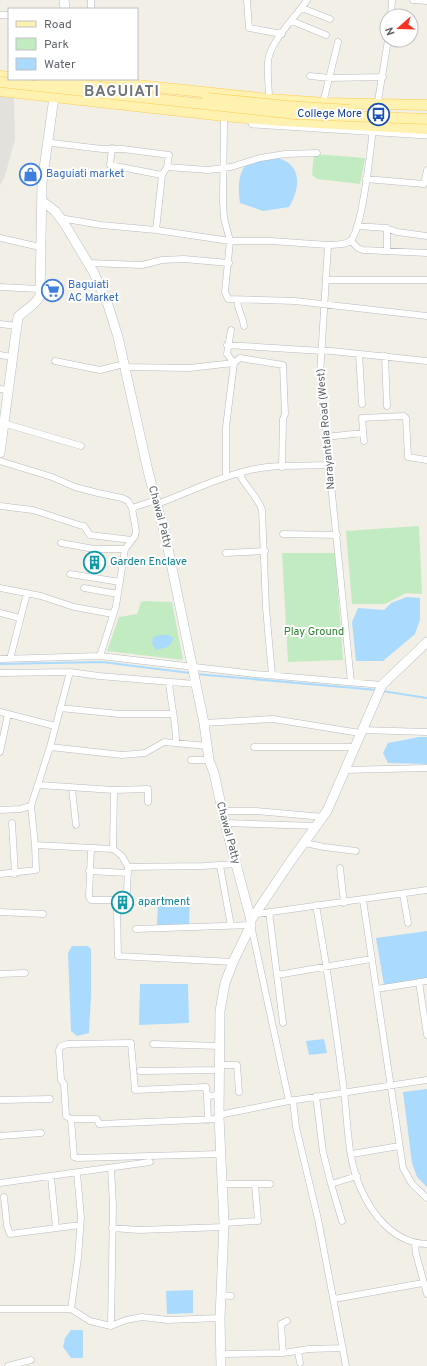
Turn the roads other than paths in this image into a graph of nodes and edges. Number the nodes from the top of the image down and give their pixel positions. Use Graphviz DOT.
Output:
graph roads {
  1 [pos="247,0"];
  2 [pos="307,0"];
  3 [pos="413,0"];
  4 [pos="427,1"];
  5 [pos="302,8"];
  6 [pos="330,19"];
  7 [pos="292,21"];
  8 [pos="282,34"];
  9 [pos="326,35"];
  10 [pos="338,42"];
  11 [pos="387,48"];
  12 [pos="310,76"];
  13 [pos="383,77"];
  14 [pos="330,78"];
  15 [pos="40,80"];
  16 [pos="89,80"];
  17 [pos="0,82"];
  18 [pos="0,91"];
  19 [pos="57,97"];
  20 [pos="269,99"];
  21 [pos="323,103"];
  22 [pos="353,104"];
  23 [pos="378,104"];
  24 [pos="427,105"];
  25 [pos="163,109"];
  26 [pos="427,112"];
  27 [pos="427,119"];
  28 [pos="224,121"];
  29 [pos="352,128"];
  30 [pos="373,129"];
  31 [pos="427,129"];
  32 [pos="427,134"];
  33 [pos="52,143"];
  34 [pos="112,148"];
  35 [pos="318,153"];
  36 [pos="167,168"];
  37 [pos="224,168"];
  38 [pos="427,170"];
  39 [pos="162,175"];
  40 [pos="366,179"];
  41 [pos="42,201"];
  42 [pos="60,218"];
  43 [pos="357,226"];
  44 [pos="387,228"];
  45 [pos="156,230"];
  46 [pos="427,236"];
  47 [pos="0,238"];
  48 [pos="230,241"];
  49 [pos="351,241"];
  50 [pos="328,245"];
  51 [pos="40,247"];
  52 [pos="387,251"];
  53 [pos="427,253"];
  54 [pos="89,263"];
  55 [pos="229,263"];
  56 [pos="326,280"];
  57 [pos="427,280"];
  58 [pos="0,287"];
  59 [pos="39,289"];
  60 [pos="237,300"];
  61 [pos="325,305"];
  62 [pos="427,316"];
  63 [pos="0,324"];
  64 [pos="17,326"];
  65 [pos="244,326"];
  66 [pos="231,330"];
  67 [pos="227,346"];
  68 [pos="322,351"];
  69 [pos="360,354"];
  70 [pos="0,355"];
  71 [pos="384,356"];
  72 [pos="12,357"];
  73 [pos="55,361"];
  74 [pos="427,361"];
  75 [pos="234,363"];
  76 [pos="124,365"];
  77 [pos="4,390"];
  78 [pos="362,404"];
  79 [pos="387,406"];
  80 [pos="3,423"];
  81 [pos="363,433"];
  82 [pos="1,435"];
  83 [pos="326,437"];
  84 [pos="364,442"];
  85 [pos="81,446"];
  86 [pos="0,453"];
  87 [pos="427,460"];
  88 [pos="0,462"];
  89 [pos="328,465"];
  90 [pos="282,467"];
  91 [pos="239,473"];
  92 [pos="226,476"];
  93 [pos="156,502"];
  94 [pos="0,506"];
  95 [pos="132,508"];
  96 [pos="283,534"];
  97 [pos="337,535"];
  98 [pos="132,540"];
  99 [pos="61,544"];
  100 [pos="125,549"];
  101 [pos="264,551"];
  102 [pos="226,553"];
  103 [pos="70,574"];
  104 [pos="120,582"];
  105 [pos="0,588"];
  106 [pos="84,588"];
  107 [pos="27,593"];
  108 [pos="118,594"];
  109 [pos="0,613"];
  110 [pos="113,614"];
  111 [pos="20,618"];
  112 [pos="427,642"];
  113 [pos="100,656"];
  114 [pos="10,659"];
  115 [pos="0,660"];
  116 [pos="192,666"];
  117 [pos="70,672"];
  118 [pos="0,673"];
  119 [pos="272,675"];
  120 [pos="195,682"];
  121 [pos="351,682"];
  122 [pos="169,683"];
  123 [pos="382,685"];
  124 [pos="60,708"];
  125 [pos="0,712"];
  126 [pos="8,714"];
  127 [pos="173,714"];
  128 [pos="204,723"];
  129 [pos="55,726"];
  130 [pos="361,732"];
  131 [pos="427,732"];
  132 [pos="176,742"];
  133 [pos="207,746"];
  134 [pos="50,747"];
  135 [pos="254,747"];
  136 [pos="354,747"];
  137 [pos="0,752"];
  138 [pos="191,760"];
  139 [pos="209,760"];
  140 [pos="427,768"];
  141 [pos="344,770"];
  142 [pos="39,785"];
  143 [pos="72,789"];
  144 [pos="114,790"];
  145 [pos="148,802"];
  146 [pos="31,806"];
  147 [pos="0,810"];
  148 [pos="222,811"];
  149 [pos="324,817"];
  150 [pos="12,823"];
  151 [pos="225,823"];
  152 [pos="76,824"];
  153 [pos="317,826"];
  154 [pos="305,843"];
  155 [pos="35,845"];
  156 [pos="91,849"];
  157 [pos="113,849"];
  158 [pos="356,851"];
  159 [pos="237,864"];
  160 [pos="220,866"];
  161 [pos="340,868"];
  162 [pos="128,870"];
  163 [pos="89,871"];
  164 [pos="0,874"];
  165 [pos="15,874"];
  166 [pos="427,890"];
  167 [pos="403,894"];
  168 [pos="122,900"];
  169 [pos="363,900"];
  170 [pos="344,903"];
  171 [pos="316,905"];
  172 [pos="0,912"];
  173 [pos="269,912"];
  174 [pos="43,914"];
  175 [pos="253,920"];
  176 [pos="408,923"];
  177 [pos="231,926"];
  178 [pos="136,928"];
  179 [pos="372,959"];
  180 [pos="232,962"];
  181 [pos="326,967"];
  182 [pos="25,973"];
  183 [pos="0,974"];
  184 [pos="277,975"];
  185 [pos="427,981"];
  186 [pos="419,982"];
  187 [pos="376,989"];
  188 [pos="283,1023"];
  189 [pos="427,1035"];
  190 [pos="153,1044"];
  191 [pos="220,1046"];
  192 [pos="219,1068"];
  193 [pos="140,1072"];
  194 [pos="427,1080"];
  195 [pos="390,1086"];
  196 [pos="239,1092"];
  197 [pos="344,1093"];
  198 [pos="219,1095"];
  199 [pos="207,1096"];
  200 [pos="316,1096"];
  201 [pos="50,1099"];
  202 [pos="0,1100"];
  203 [pos="291,1100"];
  204 [pos="219,1117"];
  205 [pos="71,1119"];
  206 [pos="208,1120"];
  207 [pos="41,1133"];
  208 [pos="0,1136"];
  209 [pos="399,1146"];
  210 [pos="220,1154"];
  211 [pos="352,1154"];
  212 [pos="150,1162"];
  213 [pos="111,1168"];
  214 [pos="77,1173"];
  215 [pos="357,1176"];
  216 [pos="51,1177"];
  217 [pos="0,1183"];
  218 [pos="223,1184"];
  219 [pos="254,1184"];
  220 [pos="270,1184"];
  221 [pos="331,1184"];
  222 [pos="4,1197"];
  223 [pos="427,1198"];
  224 [pos="342,1221"];
  225 [pos="80,1225"];
  226 [pos="224,1225"];
  227 [pos="56,1228"];
  228 [pos="112,1228"];
  229 [pos="415,1244"];
  230 [pos="427,1244"];
  231 [pos="424,1283"];
  232 [pos="427,1294"];
  233 [pos="221,1295"];
  234 [pos="231,1296"];
  235 [pos="334,1299"];
  236 [pos="0,1309"];
  237 [pos="71,1309"];
  238 [pos="220,1318"];
  239 [pos="286,1321"];
  240 [pos="111,1326"];
  241 [pos="343,1348"];
  242 [pos="298,1351"];
  243 [pos="220,1354"];
  244 [pos="283,1354"];
  245 [pos="31,1360"];
  246 [pos="300,1363"];
  247 [pos="8,1366"];
  248 [pos="221,1366"];
  249 [pos="346,1366"];
  1 -- 8 [label="street"];
  2 -- 5 [label="street"];
  3 -- 4 [label="street"];
  5 -- 6 [label="street"];
  5 -- 7 [label="street"];
  7 -- 8 [label="street"];
  7 -- 9 [label="street"];
  8 -- 20 [label="street"];
  10 -- 14 [label="street"];
  11 -- 13 [label="street"];
  12 -- 14 [label="street"];
  13 -- 14 [label="street"];
  13 -- 23 [label="street"];
  14 -- 21 [label="street"];
  15 -- 26 [label="main road, bridge"];
  16 -- 20 [label="main road"];
  17 -- 27 [label="main road, bridge"];
  18 -- 19 [label="main road"];
  19 -- 25 [label="main road"];
  19 -- 33 [label="street"];
  19 -- 41 [label="street"];
  20 -- 21 [label="main road"];
  21 -- 22 [label="main road"];
  22 -- 23 [label="main road"];
  22 -- 29 [label="main road"];
  23 -- 24 [label="main road"];
  23 -- 30 [label="street"];
  25 -- 28 [label="street"];
  25 -- 29 [label="main road"];
  28 -- 29 [label="street"];
  28 -- 37 [label="street"];
  29 -- 30 [label="main road"];
  30 -- 31 [label="main road"];
  30 -- 32 [label="street"];
  30 -- 40 [label="street"];
  33 -- 34 [label="street"];
  33 -- 41 [label="street"];
  34 -- 36 [label="street"];
  34 -- 39 [label="street"];
  35 -- 37 [label="street"];
  36 -- 37 [label="street"];
  36 -- 39 [label="street"];
  37 -- 48 [label="street"];
  38 -- 40 [label="street"];
  39 -- 45 [label="street"];
  40 -- 43 [label="street"];
  41 -- 42 [label="street, Chawal Patty"];
  41 -- 51 [label="street"];
  42 -- 45 [label="street"];
  42 -- 54 [label="street, Chawal Patty"];
  43 -- 44 [label="street"];
  43 -- 49 [label="street"];
  44 -- 46 [label="street"];
  44 -- 52 [label="street"];
  45 -- 48 [label="street"];
  47 -- 51 [label="street"];
  48 -- 50 [label="street"];
  48 -- 55 [label="street"];
  49 -- 50 [label="street"];
  49 -- 52 [label="street"];
  50 -- 56 [label="street, Narayantala Road (West)"];
  51 -- 59 [label="street"];
  52 -- 53 [label="street"];
  54 -- 55 [label="street"];
  54 -- 76 [label="street, Chawal Patty"];
  55 -- 60 [label="street"];
  56 -- 57 [label="street"];
  56 -- 61 [label="street, Narayantala Road (West)"];
  58 -- 59 [label="street"];
  59 -- 64 [label="street"];
  60 -- 61 [label="street"];
  60 -- 65 [label="street"];
  61 -- 62 [label="street"];
  61 -- 68 [label="street, Narayantala Road (West)"];
  63 -- 64 [label="street"];
  64 -- 72 [label="street"];
  66 -- 67 [label="street"];
  67 -- 68 [label="street"];
  67 -- 75 [label="street"];
  68 -- 69 [label="street"];
  68 -- 83 [label="street, Narayantala Road (West)"];
  69 -- 71 [label="street"];
  69 -- 78 [label="street"];
  70 -- 72 [label="street"];
  71 -- 74 [label="street"];
  71 -- 79 [label="street"];
  72 -- 77 [label="street"];
  73 -- 76 [label="street"];
  75 -- 76 [label="street"];
  75 -- 90 [label="street"];
  75 -- 92 [label="street"];
  76 -- 93 [label="street, Chawal Patty"];
  77 -- 80 [label="street"];
  80 -- 82 [label="street"];
  80 -- 85 [label="street"];
  81 -- 83 [label="street"];
  81 -- 84 [label="street"];
  81 -- 87 [label="street"];
  82 -- 86 [label="street"];
  83 -- 89 [label="street, Narayantala Road (West)"];
  88 -- 95 [label="street"];
  89 -- 90 [label="street"];
  89 -- 97 [label="street, Narayantala Road (West)"];
  90 -- 91 [label="street"];
  91 -- 92 [label="street"];
  91 -- 101 [label="street"];
  92 -- 93 [label="street"];
  93 -- 95 [label="street"];
  93 -- 116 [label="street, Chawal Patty"];
  94 -- 98 [label="street"];
  95 -- 98 [label="street"];
  96 -- 97 [label="street"];
  97 -- 121 [label="street, Narayantala Road (West)"];
  98 -- 100 [label="street"];
  99 -- 100 [label="street"];
  100 -- 104 [label="street"];
  101 -- 102 [label="street"];
  101 -- 119 [label="street"];
  103 -- 104 [label="street"];
  104 -- 108 [label="street"];
  105 -- 107 [label="street"];
  106 -- 108 [label="street"];
  107 -- 110 [label="street"];
  107 -- 111 [label="street"];
  108 -- 110 [label="street"];
  109 -- 111 [label="street"];
  110 -- 113 [label="street"];
  111 -- 114 [label="street"];
  112 -- 123 [label="street"];
  113 -- 114 [label="street"];
  113 -- 116 [label="street"];
  114 -- 115 [label="street"];
  116 -- 119 [label="street"];
  116 -- 120 [label="street, Chawal Patty"];
  117 -- 118 [label="street"];
  117 -- 122 [label="street"];
  117 -- 124 [label="street"];
  119 -- 121 [label="street"];
  120 -- 122 [label="street"];
  120 -- 128 [label="street, Chawal Patty"];
  121 -- 123 [label="street"];
  122 -- 127 [label="street"];
  123 -- 130 [label="street"];
  124 -- 127 [label="street"];
  124 -- 129 [label="street"];
  125 -- 126 [label="street"];
  126 -- 129 [label="street"];
  126 -- 137 [label="street"];
  127 -- 132 [label="street"];
  128 -- 130 [label="street"];
  128 -- 133 [label="street, Chawal Patty"];
  129 -- 134 [label="street"];
  130 -- 131 [label="street"];
  130 -- 136 [label="street"];
  132 -- 133 [label="street"];
  132 -- 134 [label="street"];
  133 -- 139 [label="street, Chawal Patty"];
  134 -- 142 [label="street"];
  135 -- 136 [label="street"];
  136 -- 141 [label="street"];
  138 -- 139 [label="street"];
  139 -- 148 [label="street, Chawal Patty"];
  140 -- 141 [label="street"];
  141 -- 149 [label="street"];
  142 -- 143 [label="street"];
  142 -- 146 [label="street"];
  143 -- 144 [label="street"];
  143 -- 152 [label="street"];
  144 -- 145 [label="street"];
  144 -- 157 [label="street"];
  146 -- 147 [label="street"];
  146 -- 155 [label="street"];
  148 -- 149 [label="street"];
  148 -- 151 [label="street, Chawal Patty"];
  149 -- 153 [label="street"];
  150 -- 165 [label="street"];
  151 -- 153 [label="street"];
  151 -- 159 [label="street, Chawal Patty"];
  153 -- 154 [label="street"];
  154 -- 158 [label="street"];
  154 -- 175 [label="street"];
  155 -- 156 [label="street"];
  155 -- 165 [label="street"];
  156 -- 157 [label="street"];
  156 -- 163 [label="street"];
  157 -- 162 [label="street"];
  159 -- 160 [label="street"];
  159 -- 175 [label="street, Chawal Patty"];
  160 -- 162 [label="street"];
  160 -- 177 [label="street"];
  161 -- 170 [label="street"];
  162 -- 163 [label="street"];
  162 -- 168 [label="street"];
  163 -- 168 [label="street"];
  164 -- 165 [label="street"];
  166 -- 167 [label="street"];
  167 -- 169 [label="street"];
  167 -- 176 [label="street"];
  168 -- 180 [label="street"];
  169 -- 170 [label="street"];
  169 -- 179 [label="street"];
  170 -- 171 [label="street"];
  171 -- 173 [label="street"];
  171 -- 181 [label="street"];
  172 -- 174 [label="street"];
  173 -- 175 [label="street"];
  173 -- 184 [label="street"];
  175 -- 177 [label="street"];
  175 -- 180 [label="street"];
  175 -- 203 [label="street"];
  177 -- 178 [label="street"];
  179 -- 181 [label="street"];
  179 -- 187 [label="street"];
  180 -- 191 [label="street"];
  181 -- 184 [label="street"];
  181 -- 197 [label="street"];
  182 -- 183 [label="street"];
  184 -- 188 [label="street"];
  185 -- 186 [label="street"];
  186 -- 187 [label="street"];
  186 -- 189 [label="street"];
  187 -- 195 [label="street"];
  190 -- 191 [label="street"];
  191 -- 192 [label="street"];
  192 -- 193 [label="street"];
  192 -- 196 [label="street"];
  192 -- 198 [label="street"];
  194 -- 195 [label="street"];
  195 -- 197 [label="street"];
  195 -- 209 [label="street"];
  197 -- 200 [label="street"];
  197 -- 211 [label="street"];
  198 -- 199 [label="street"];
  198 -- 204 [label="street"];
  199 -- 205 [label="street"];
  199 -- 206 [label="street"];
  200 -- 203 [label="street"];
  200 -- 221 [label="street"];
  201 -- 202 [label="street"];
  203 -- 204 [label="street"];
  203 -- 235 [label="street"];
  204 -- 206 [label="street"];
  204 -- 210 [label="street"];
  205 -- 206 [label="street"];
  205 -- 210 [label="street"];
  207 -- 208 [label="street"];
  209 -- 211 [label="street"];
  209 -- 223 [label="street"];
  210 -- 218 [label="street"];
  211 -- 215 [label="street"];
  212 -- 213 [label="street"];
  213 -- 214 [label="street"];
  213 -- 228 [label="street"];
  214 -- 216 [label="street"];
  214 -- 225 [label="street"];
  215 -- 221 [label="street"];
  215 -- 229 [label="street"];
  216 -- 217 [label="street"];
  216 -- 227 [label="street"];
  218 -- 219 [label="street"];
  218 -- 226 [label="street"];
  219 -- 220 [label="street"];
  219 -- 226 [label="street"];
  221 -- 224 [label="street"];
  222 -- 227 [label="street"];
  225 -- 227 [label="street"];
  225 -- 237 [label="street"];
  226 -- 228 [label="street"];
  226 -- 233 [label="street"];
  228 -- 240 [label="street"];
  229 -- 230 [label="street"];
  229 -- 231 [label="street"];
  231 -- 232 [label="street"];
  231 -- 235 [label="street"];
  233 -- 234 [label="street"];
  233 -- 238 [label="street"];
  235 -- 241 [label="street"];
  236 -- 237 [label="street"];
  237 -- 240 [label="street"];
  238 -- 240 [label="street"];
  238 -- 243 [label="street"];
  239 -- 244 [label="street"];
  241 -- 242 [label="street"];
  241 -- 249 [label="street"];
  242 -- 244 [label="street"];
  242 -- 246 [label="street"];
  243 -- 244 [label="street"];
  243 -- 248 [label="street"];
  245 -- 247 [label="street"];
}
